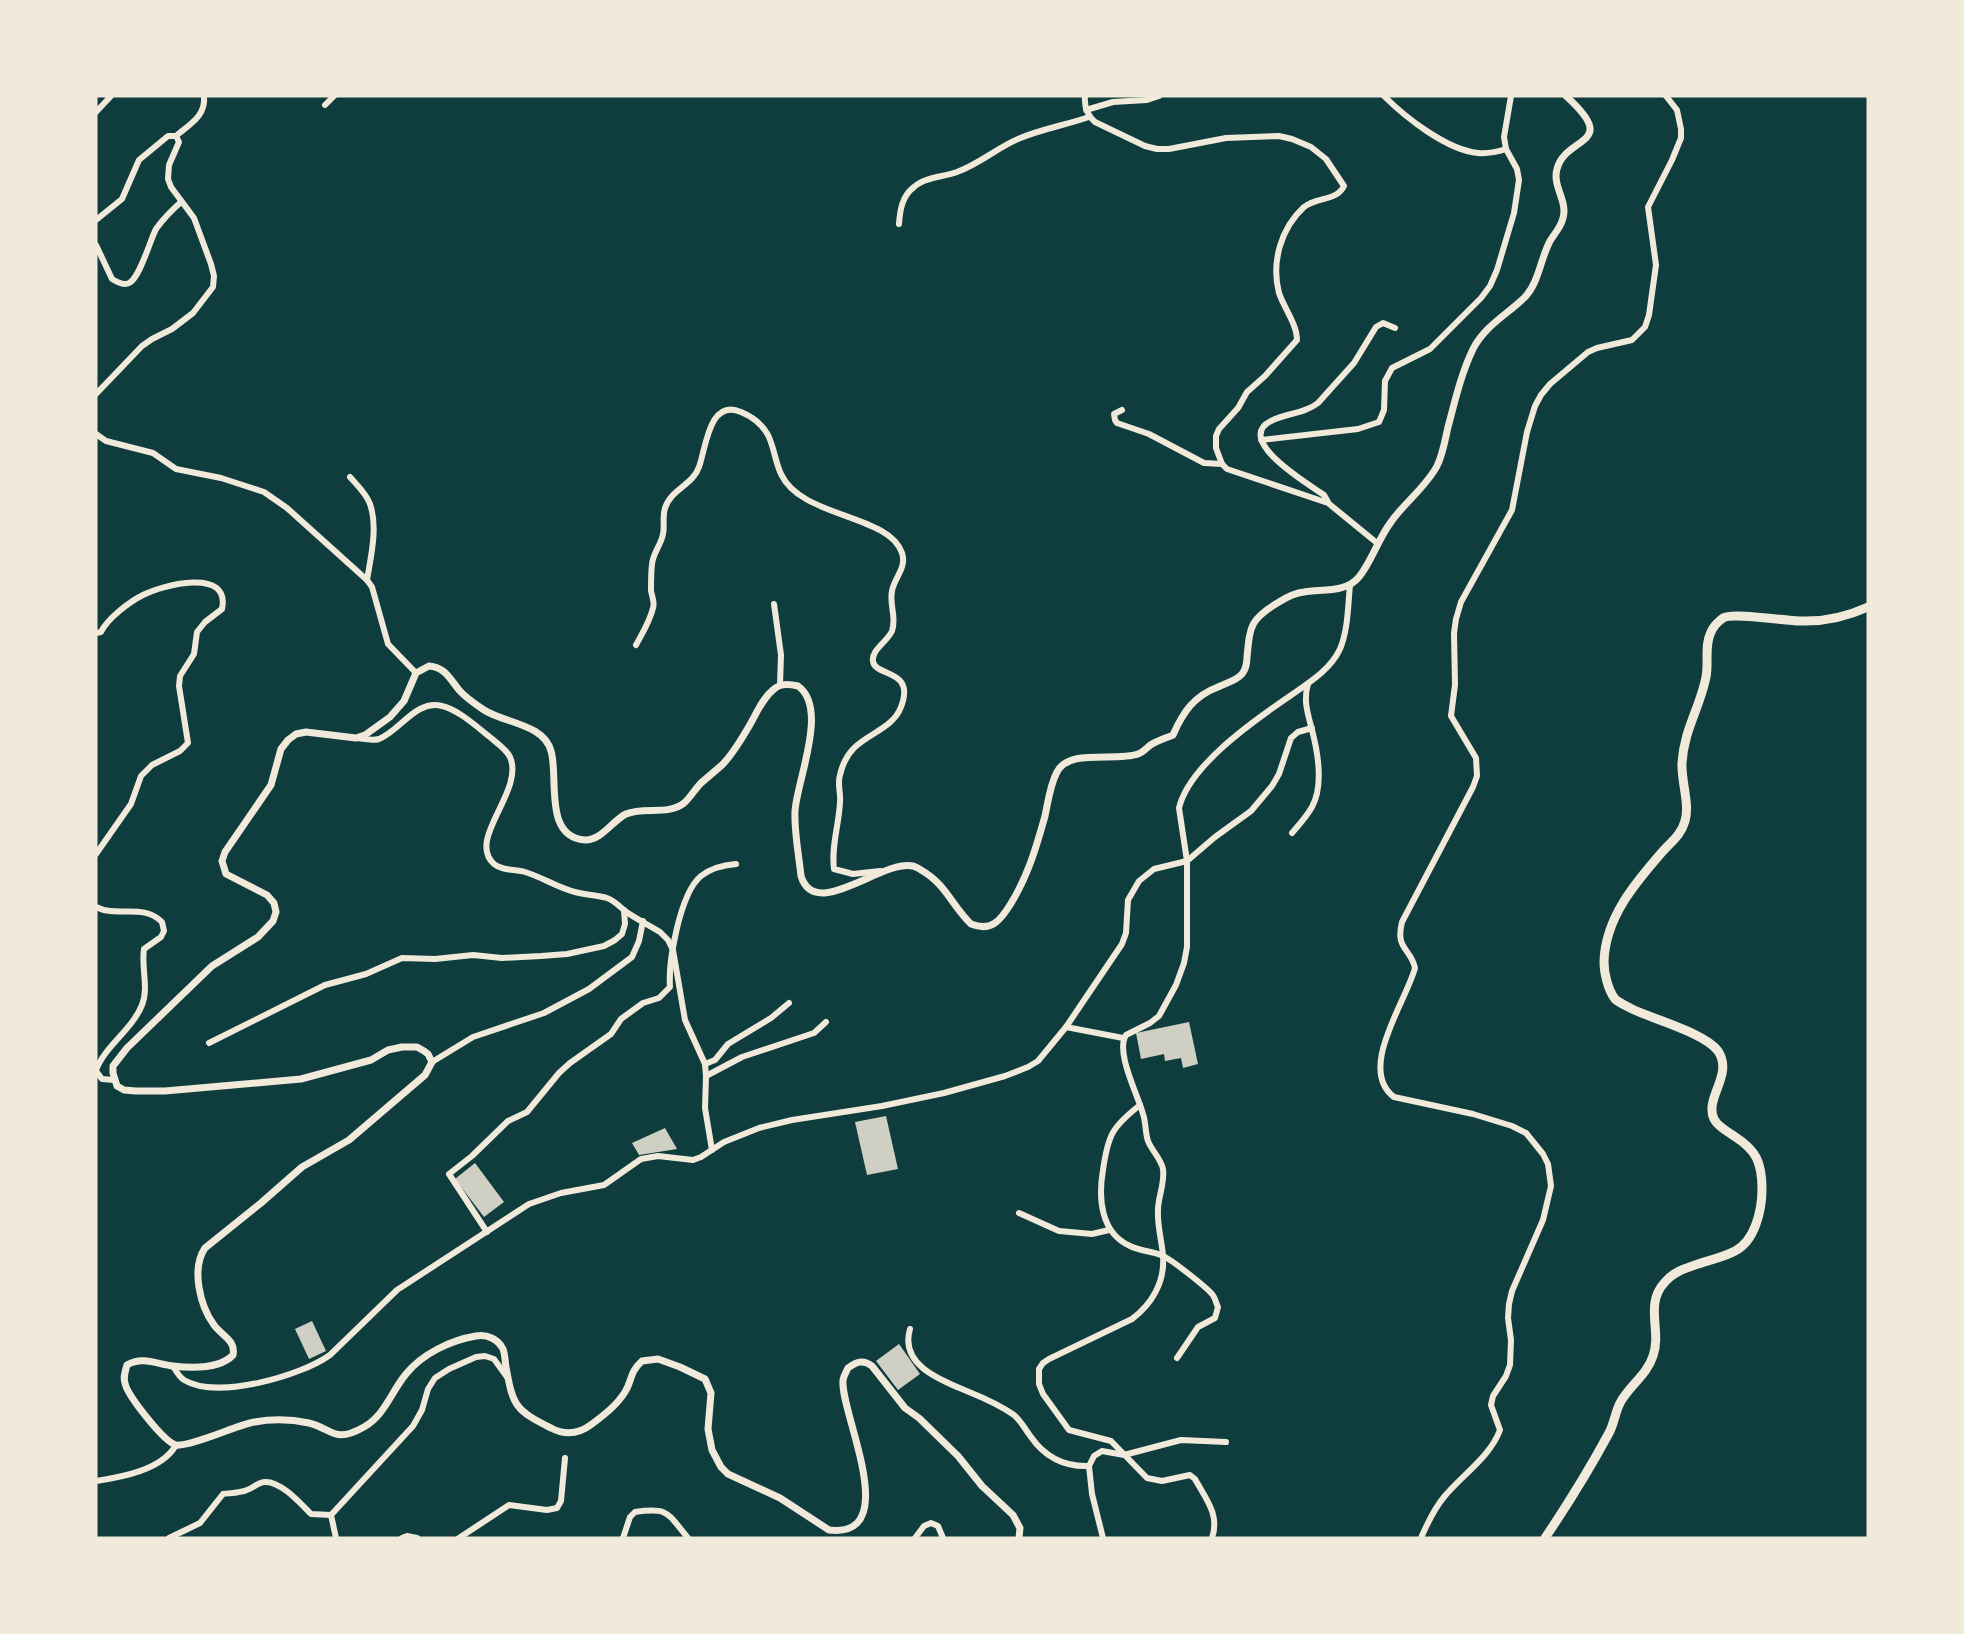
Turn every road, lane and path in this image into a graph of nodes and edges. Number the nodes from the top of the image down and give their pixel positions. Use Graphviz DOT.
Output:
graph roads {
  1 [pos="111,96"];
  2 [pos="204,96"];
  3 [pos="334,96"];
  4 [pos="1085,96"];
  5 [pos="1159,96"];
  6 [pos="1384,96"];
  7 [pos="1512,96"];
  8 [pos="1566,96"];
  9 [pos="1666,96"];
  10 [pos="325,105"];
  11 [pos="1086,110"];
  12 [pos="96,112"];
  13 [pos="1089,117"];
  14 [pos="176,136"];
  15 [pos="1506,149"];
  16 [pos="181,202"];
  17 [pos="96,220"];
  18 [pos="899,224"];
  19 [pos="96,245"];
  20 [pos="1395,328"];
  21 [pos="96,394"];
  22 [pos="1122,410"];
  23 [pos="96,434"];
  24 [pos="1262,440"];
  25 [pos="1222,464"];
  26 [pos="350,477"];
  27 [pos="1328,503"];
  28 [pos="1377,543"];
  29 [pos="368,580"];
  30 [pos="1350,585"];
  31 [pos="774,604"];
  32 [pos="1868,606"];
  33 [pos="96,633"];
  34 [pos="636,645"];
  35 [pos="416,673"];
  36 [pos="1308,684"];
  37 [pos="780,685"];
  38 [pos="1312,728"];
  39 [pos="356,738"];
  40 [pos="1292,833"];
  41 [pos="96,854"];
  42 [pos="1187,861"];
  43 [pos="736,864"];
  44 [pos="880,871"];
  45 [pos="96,907"];
  46 [pos="624,910"];
  47 [pos="643,921"];
  48 [pos="673,950"];
  49 [pos="789,1003"];
  50 [pos="826,1022"];
  51 [pos="1066,1027"];
  52 [pos="1123,1038"];
  53 [pos="210,1043"];
  54 [pos="432,1062"];
  55 [pos="705,1064"];
  56 [pos="97,1073"];
  57 [pos="706,1076"];
  58 [pos="114,1080"];
  59 [pos="1140,1105"];
  60 [pos="712,1150"];
  61 [pos="1019,1213"];
  62 [pos="1109,1230"];
  63 [pos="487,1232"];
  64 [pos="1163,1255"];
  65 [pos="910,1329"];
  66 [pos="1177,1358"];
  67 [pos="173,1366"];
  68 [pos="509,1380"];
  69 [pos="1226,1442"];
  70 [pos="176,1445"];
  71 [pos="1125,1455"];
  72 [pos="565,1458"];
  73 [pos="1089,1466"];
  74 [pos="96,1481"];
  75 [pos="331,1515"];
  76 [pos="169,1538"];
  77 [pos="336,1538"];
  78 [pos="402,1538"];
  79 [pos="417,1538"];
  80 [pos="459,1538"];
  81 [pos="623,1538"];
  82 [pos="688,1538"];
  83 [pos="915,1538"];
  84 [pos="943,1538"];
  85 [pos="1019,1538"];
  86 [pos="1103,1538"];
  87 [pos="1212,1538"];
  88 [pos="1422,1538"];
  89 [pos="1545,1538"];
  1 -- 12 [label="street"];
  2 -- 14 [label="street"];
  3 -- 10 [label="street"];
  4 -- 11 [label="street"];
  5 -- 11 [label="street"];
  6 -- 15 [label="street"];
  7 -- 15 [label="street"];
  8 -- 28 [label="street"];
  9 -- 88 [label="street"];
  11 -- 13 [label="street"];
  13 -- 18 [label="street"];
  13 -- 25 [label="street"];
  14 -- 16 [label="street"];
  14 -- 17 [label="street"];
  15 -- 24 [label="street"];
  16 -- 19 [label="street"];
  16 -- 21 [label="street"];
  20 -- 24 [label="street"];
  22 -- 25 [label="street"];
  23 -- 29 [label="street"];
  24 -- 27 [label="street"];
  25 -- 27 [label="street"];
  26 -- 29 [label="street"];
  27 -- 28 [label="street"];
  28 -- 30 [label="street"];
  29 -- 35 [label="street"];
  30 -- 36 [label="street"];
  30 -- 44 [label="street"];
  31 -- 37 [label="street"];
  32 -- 89 [label="highway"];
  33 -- 41 [label="street"];
  34 -- 44 [label="street"];
  35 -- 37 [label="street"];
  35 -- 39 [label="street"];
  36 -- 38 [label="street"];
  36 -- 42 [label="street"];
  37 -- 44 [label="street"];
  38 -- 40 [label="street"];
  38 -- 42 [label="street"];
  39 -- 46 [label="street"];
  39 -- 58 [label="street"];
  42 -- 51 [label="street"];
  42 -- 52 [label="street"];
  43 -- 48 [label="street"];
  45 -- 56 [label="street"];
  46 -- 47 [label="street"];
  46 -- 53 [label="street"];
  47 -- 48 [label="street"];
  47 -- 54 [label="street"];
  48 -- 55 [label="street"];
  48 -- 63 [label="street"];
  49 -- 55 [label="street"];
  50 -- 57 [label="street"];
  51 -- 52 [label="street"];
  51 -- 60 [label="street"];
  52 -- 59 [label="street"];
  54 -- 58 [label="street"];
  54 -- 67 [label="street"];
  55 -- 57 [label="street"];
  56 -- 58 [label="street"];
  57 -- 60 [label="street"];
  59 -- 62 [label="street"];
  59 -- 64 [label="street"];
  60 -- 63 [label="street"];
  61 -- 62 [label="street"];
  62 -- 64 [label="street"];
  63 -- 67 [label="street"];
  64 -- 66 [label="street"];
  64 -- 71 [label="street"];
  65 -- 73 [label="street"];
  67 -- 70 [label="street"];
  68 -- 70 [label="street"];
  68 -- 75 [label="street"];
  68 -- 85 [label="street"];
  69 -- 71 [label="street"];
  70 -- 74 [label="street"];
  71 -- 73 [label="street"];
  71 -- 87 [label="street"];
  72 -- 80 [label="street"];
  73 -- 86 [label="street"];
  75 -- 76 [label="street"];
  75 -- 77 [label="street"];
  78 -- 79 [label="street"];
  81 -- 82 [label="street"];
  83 -- 84 [label="street"];
}
